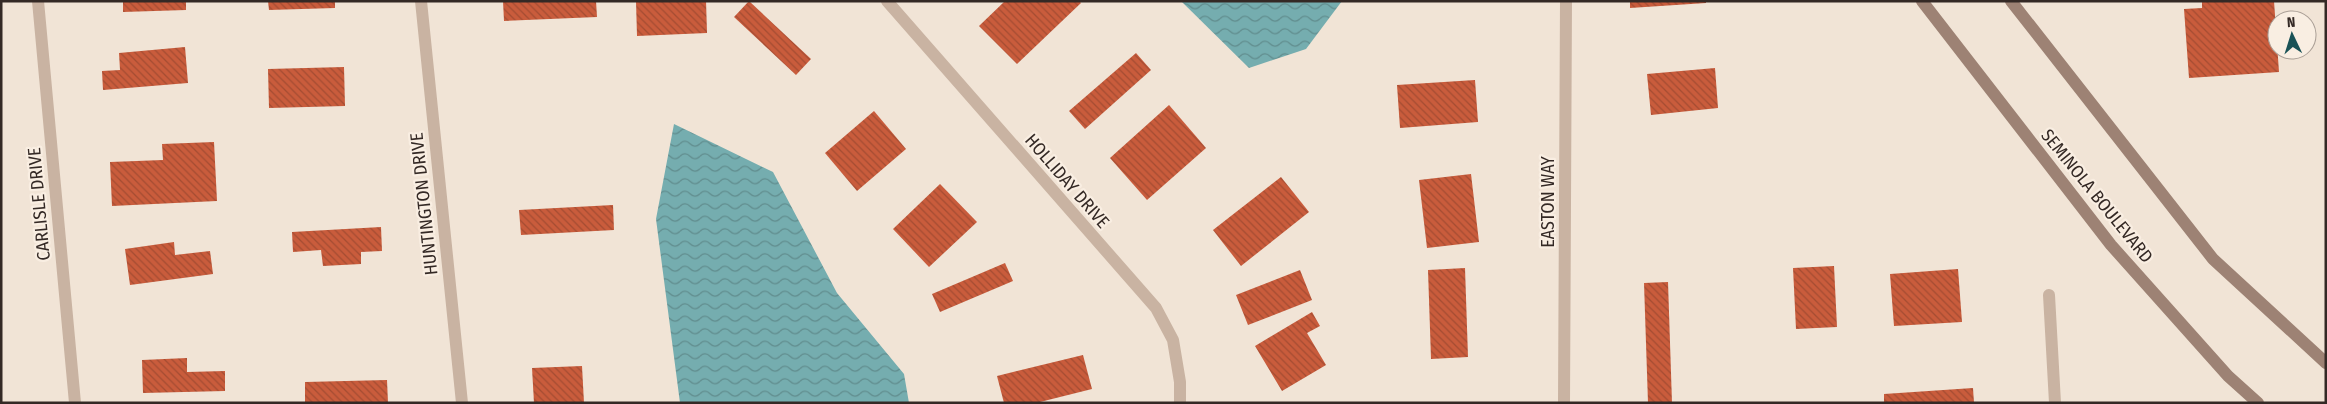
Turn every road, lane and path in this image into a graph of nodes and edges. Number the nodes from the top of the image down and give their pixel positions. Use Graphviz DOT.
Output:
graph roads {
  1 [pos="38,1"];
  2 [pos="421,1"];
  3 [pos="887,1"];
  4 [pos="1566,1"];
  5 [pos="1922,1"];
  6 [pos="2011,1"];
  7 [pos="2049,295"];
  8 [pos="2326,363"];
  9 [pos="76,403"];
  10 [pos="462,403"];
  11 [pos="1180,403"];
  12 [pos="1564,403"];
  13 [pos="2055,403"];
  14 [pos="2258,403"];
  1 -- 9 [label="street, CARLISLE DRIVE"];
  2 -- 10 [label="street, HUNTINGTON DRIVE"];
  3 -- 11 [label="street, HOLLIDAY DRIVE"];
  4 -- 12 [label="street, EASTON WAY"];
  5 -- 14 [label="main road, SEMINOLA BOULEVARD"];
  6 -- 8 [label="main road"];
  7 -- 13 [label="street"];
}
